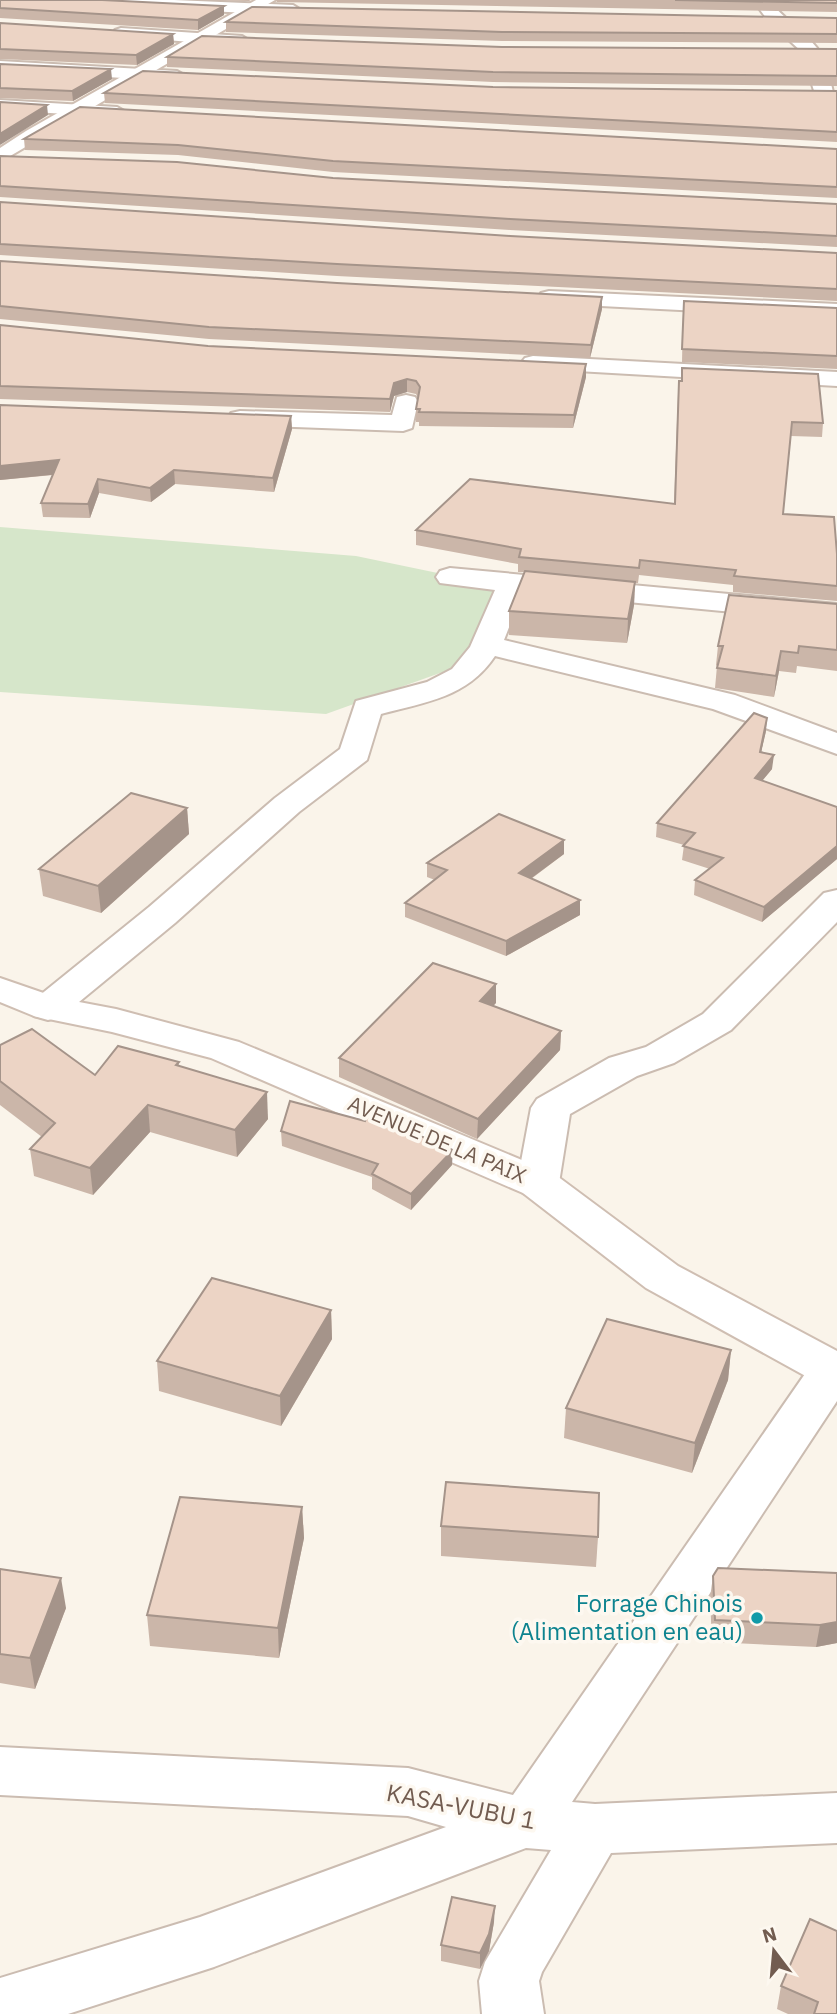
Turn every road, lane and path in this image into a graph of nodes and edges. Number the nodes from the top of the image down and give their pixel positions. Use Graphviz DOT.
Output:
graph roads {
  1 [pos="71,0"];
  2 [pos="761,0"];
  3 [pos="259,4"];
  4 [pos="306,10"];
  5 [pos="748,19"];
  6 [pos="775,19"];
  7 [pos="800,20"];
  8 [pos="109,32"];
  9 [pos="204,39"];
  10 [pos="255,42"];
  11 [pos="782,50"];
  12 [pos="817,51"];
  13 [pos="0,66"];
  14 [pos="137,75"];
  15 [pos="199,77"];
  16 [pos="824,94"];
  17 [pos="0,106"];
  18 [pos="69,110"];
  19 [pos="139,114"];
  20 [pos="837,117"];
  21 [pos="0,157"];
  22 [pos="27,159"];
  23 [pos="530,297"];
  24 [pos="837,312"];
  25 [pos="516,362"];
  26 [pos="837,379"];
  27 [pos="406,402"];
  28 [pos="212,418"];
  29 [pos="450,577"];
  30 [pos="513,582"];
  31 [pos="837,613"];
  32 [pos="486,645"];
  33 [pos="837,744"];
  34 [pos="837,901"];
  35 [pos="0,989"];
  36 [pos="48,1008"];
  37 [pos="538,1183"];
  38 [pos="835,1371"];
  39 [pos="0,1771"];
  40 [pos="837,1818"];
  41 [pos="526,1823"];
  42 [pos="596,1829"];
  43 [pos="0,2007"];
  44 [pos="513,2014"];
  1 -- 3 [label="street"];
  2 -- 6 [label="street"];
  3 -- 4 [label="street"];
  3 -- 9 [label="street"];
  5 -- 6 [label="street"];
  6 -- 7 [label="street"];
  6 -- 12 [label="street"];
  8 -- 9 [label="street"];
  9 -- 10 [label="street"];
  9 -- 14 [label="street"];
  11 -- 12 [label="street"];
  12 -- 16 [label="street"];
  13 -- 14 [label="street"];
  14 -- 15 [label="street"];
  14 -- 18 [label="street"];
  16 -- 20 [label="street"];
  17 -- 18 [label="street"];
  18 -- 19 [label="street"];
  18 -- 21 [label="street"];
  21 -- 22 [label="street"];
  23 -- 24 [label="street"];
  25 -- 26 [label="street"];
  27 -- 28 [label="street"];
  29 -- 30 [label="street"];
  30 -- 31 [label="street"];
  30 -- 32 [label="street"];
  32 -- 33 [label="street"];
  32 -- 36 [label="street"];
  34 -- 37 [label="street"];
  35 -- 36 [label="street, AVENUE DE LA PAIX"];
  36 -- 37 [label="street, AVENUE DE LA PAIX"];
  37 -- 38 [label="street, AVENUE DE LA PAIX"];
  38 -- 41 [label="street"];
  39 -- 41 [label="street, KASA-VUBU 1"];
  40 -- 42 [label="street, KASA-VUBU 1"];
  41 -- 42 [label="street, KASA-VUBU 1"];
  41 -- 43 [label="street"];
  42 -- 44 [label="street"];
}
